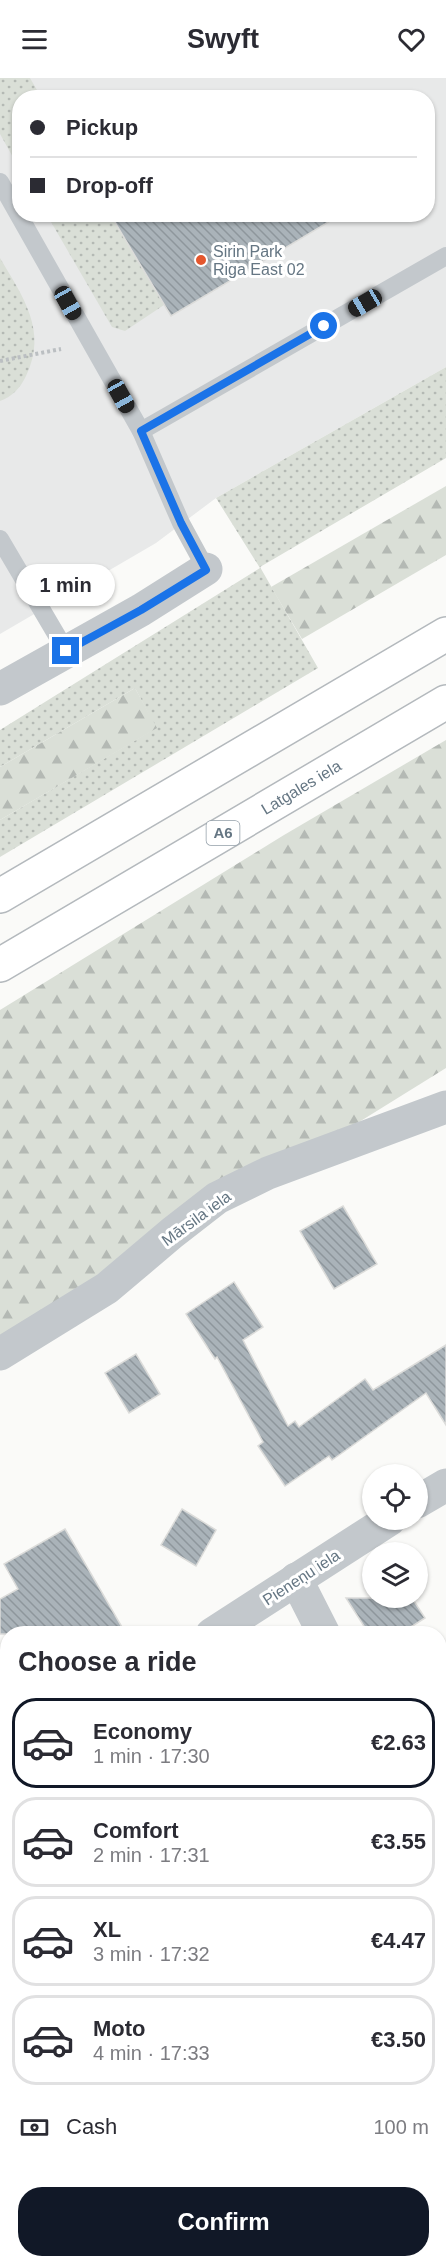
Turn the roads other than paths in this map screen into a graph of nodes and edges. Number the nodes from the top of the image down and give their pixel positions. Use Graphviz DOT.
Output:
graph roads {
  1 [pos="0,182"];
  2 [pos="12,203"];
  3 [pos="23,222"];
  4 [pos="446,256"];
  5 [pos="141,431"];
  6 [pos="0,539"];
  7 [pos="206,570"];
  8 [pos="446,634"];
  9 [pos="66,651"];
  10 [pos="0,689"];
  11 [pos="446,702"];
  12 [pos="0,896"];
  13 [pos="0,964"];
  14 [pos="446,1107"];
  15 [pos="0,1354"];
  16 [pos="446,1485"];
  17 [pos="428,1496"];
  18 [pos="373,1530"];
  19 [pos="296,1579"];
  20 [pos="225,1626"];
  21 [pos="320,1626"];
  1 -- 2 [label="lane"];
  3 -- 5 [label="lane"];
  4 -- 5 [label="lane"];
  5 -- 7 [label="lane"];
  6 -- 9 [label="lane"];
  7 -- 9 [label="street"];
  8 -- 12 [label="highway"];
  9 -- 10 [label="street"];
  11 -- 13 [label="highway, Latgales iela / A6"];
  14 -- 15 [label="street, Mārsila iela"];
  16 -- 17 [label="street"];
  18 -- 19 [label="street, Pieneņu iela"];
  19 -- 20 [label="street, Pieneņu iela"];
  19 -- 21 [label="street"];
}
